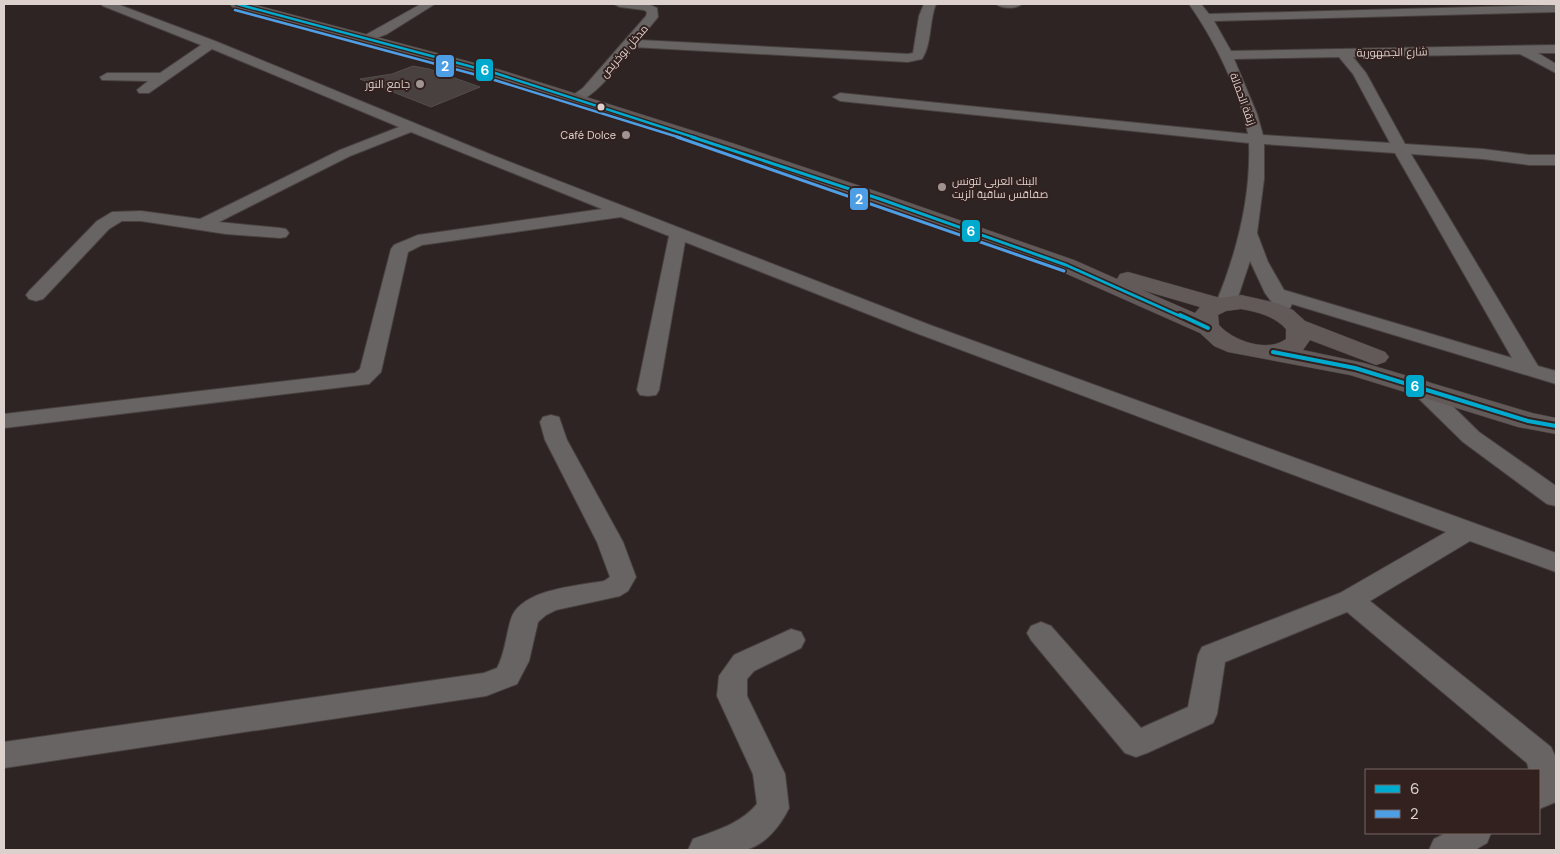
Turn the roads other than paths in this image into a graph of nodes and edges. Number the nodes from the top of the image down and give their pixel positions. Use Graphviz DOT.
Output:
graph roads {
  1 [pos="107,4"];
  2 [pos="237,4"];
  3 [pos="429,4"];
  4 [pos="620,4"];
  5 [pos="930,4"];
  6 [pos="1002,4"];
  7 [pos="1016,4"];
  8 [pos="1196,4"];
  9 [pos="1426,4"];
  10 [pos="1539,6"];
  11 [pos="1556,8"];
  12 [pos="1440,13"];
  13 [pos="1556,16"];
  14 [pos="1207,18"];
  15 [pos="366,38"];
  16 [pos="632,43"];
  17 [pos="211,44"];
  18 [pos="1556,48"];
  19 [pos="1522,49"];
  20 [pos="1343,53"];
  21 [pos="1227,55"];
  22 [pos="1556,69"];
  23 [pos="108,77"];
  24 [pos="163,77"];
  25 [pos="144,90"];
  26 [pos="582,95"];
  27 [pos="840,97"];
  28 [pos="412,127"];
  29 [pos="1256,139"];
  30 [pos="1401,150"];
  31 [pos="1556,160"];
  32 [pos="624,211"];
  33 [pos="202,224"];
  34 [pos="280,233"];
  35 [pos="678,233"];
  36 [pos="1248,233"];
  37 [pos="1066,265"];
  38 [pos="1275,293"];
  39 [pos="36,295"];
  40 [pos="1223,304"];
  41 [pos="1296,325"];
  42 [pos="1208,328"];
  43 [pos="1273,352"];
  44 [pos="1529,369"];
  45 [pos="1556,378"];
  46 [pos="1420,386"];
  47 [pos="648,390"];
  48 [pos="1556,420"];
  49 [pos="4,421"];
  50 [pos="551,422"];
  51 [pos="1556,426"];
  52 [pos="1556,498"];
  53 [pos="1468,530"];
  54 [pos="1556,563"];
  55 [pos="1350,600"];
  56 [pos="1041,633"];
  57 [pos="791,640"];
  58 [pos="4,755"];
  59 [pos="1540,794"];
  60 [pos="1473,834"];
  61 [pos="706,850"];
  62 [pos="1446,850"];
  1 -- 17 [label="street"];
  2 -- 15 [label="main road"];
  3 -- 15 [label="street"];
  4 -- 16 [label="street, مدخل بوخريص"];
  5 -- 16 [label="street"];
  6 -- 7 [label="street"];
  8 -- 14 [label="street, زنقة الحمالة"];
  9 -- 12 [label="street"];
  10 -- 11 [label="street"];
  10 -- 12 [label="street"];
  10 -- 13 [label="street"];
  12 -- 14 [label="street"];
  14 -- 21 [label="street, زنقة الحمالة"];
  15 -- 26 [label="main road"];
  16 -- 26 [label="street, مدخل بوخريص"];
  17 -- 24 [label="street"];
  17 -- 28 [label="street"];
  18 -- 19 [label="street, شارع الجمهورية"];
  19 -- 20 [label="street, شارع الجمهورية"];
  19 -- 22 [label="street"];
  20 -- 21 [label="street, شارع الجمهورية"];
  20 -- 30 [label="street"];
  21 -- 29 [label="street, زنقة الحمالة"];
  23 -- 24 [label="street"];
  24 -- 25 [label="street"];
  26 -- 37 [label="main road"];
  27 -- 29 [label="street"];
  28 -- 32 [label="street"];
  28 -- 33 [label="street"];
  29 -- 30 [label="street"];
  29 -- 36 [label="street, زنقة الحمالة"];
  30 -- 31 [label="street"];
  30 -- 44 [label="street"];
  32 -- 35 [label="street"];
  32 -- 49 [label="street"];
  33 -- 34 [label="street"];
  33 -- 39 [label="street"];
  35 -- 47 [label="street"];
  35 -- 53 [label="street"];
  36 -- 38 [label="street"];
  36 -- 40 [label="street, زنقة الحمالة"];
  37 -- 40 [label="main road"];
  37 -- 42 [label="main road"];
  38 -- 41 [label="street"];
  38 -- 44 [label="street"];
  40 -- 41 [label="main road"];
  40 -- 42 [label="main road"];
  41 -- 43 [label="main road"];
  41 -- 48 [label="main road"];
  42 -- 43 [label="main road"];
  43 -- 46 [label="main road"];
  44 -- 45 [label="street"];
  46 -- 51 [label="main road"];
  46 -- 52 [label="street"];
  50 -- 58 [label="street"];
  53 -- 54 [label="street"];
  53 -- 55 [label="street"];
  55 -- 56 [label="street"];
  55 -- 59 [label="street"];
  57 -- 61 [label="street"];
  60 -- 62 [label="street"];
}
